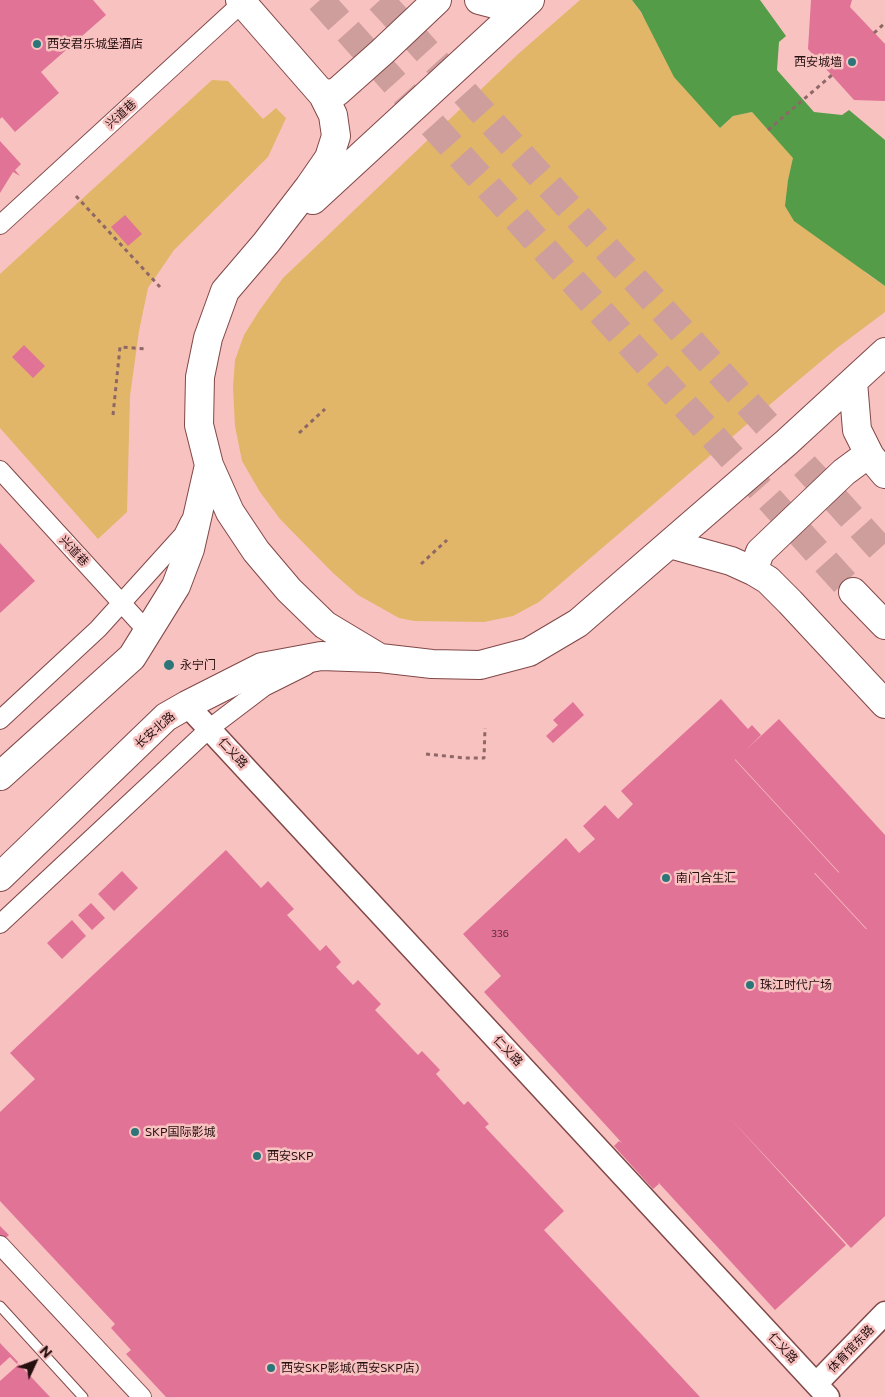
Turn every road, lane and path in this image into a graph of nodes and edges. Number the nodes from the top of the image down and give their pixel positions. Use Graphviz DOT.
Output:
graph roads {
  1 [pos="437,0"];
  2 [pos="479,0"];
  3 [pos="518,0"];
  4 [pos="530,0"];
  5 [pos="241,1"];
  6 [pos="885,23"];
  7 [pos="874,33"];
  8 [pos="832,75"];
  9 [pos="323,95"];
  10 [pos="768,130"];
  11 [pos="76,196"];
  12 [pos="0,225"];
  13 [pos="266,243"];
  14 [pos="160,287"];
  15 [pos="147,349"];
  16 [pos="885,352"];
  17 [pos="853,382"];
  18 [pos="325,409"];
  19 [pos="113,415"];
  20 [pos="299,433"];
  21 [pos="209,465"];
  22 [pos="878,465"];
  23 [pos="0,470"];
  24 [pos="200,504"];
  25 [pos="447,540"];
  26 [pos="670,544"];
  27 [pos="421,564"];
  28 [pos="753,571"];
  29 [pos="853,592"];
  30 [pos="122,602"];
  31 [pos="885,625"];
  32 [pos="148,632"];
  33 [pos="344,657"];
  34 [pos="380,658"];
  35 [pos="885,704"];
  36 [pos="187,705"];
  37 [pos="0,720"];
  38 [pos="210,728"];
  39 [pos="485,728"];
  40 [pos="426,754"];
  41 [pos="0,776"];
  42 [pos="0,877"];
  43 [pos="0,924"];
  44 [pos="0,1245"];
  45 [pos="0,1306"];
  46 [pos="885,1313"];
  47 [pos="822,1391"];
  48 [pos="83,1397"];
  49 [pos="142,1397"];
  1 -- 9 [label="main road"];
  2 -- 3 [label="main road"];
  4 -- 13 [label="main road"];
  5 -- 9 [label="main road"];
  5 -- 12 [label="street, 兴道巷"];
  6 -- 7 [label="path"];
  8 -- 10 [label="path"];
  9 -- 13 [label="main road"];
  11 -- 14 [label="path"];
  13 -- 21 [label="main road"];
  15 -- 19 [label="path"];
  16 -- 17 [label="main road, 长安北路"];
  17 -- 22 [label="main road"];
  17 -- 26 [label="main road, 长安北路"];
  18 -- 20 [label="path"];
  21 -- 24 [label="main road"];
  21 -- 34 [label="main road"];
  22 -- 28 [label="main road"];
  23 -- 30 [label="street, 兴道巷"];
  24 -- 30 [label="street"];
  24 -- 32 [label="main road"];
  25 -- 27 [label="path"];
  26 -- 28 [label="main road"];
  26 -- 34 [label="main road, 长安北路"];
  28 -- 35 [label="main road"];
  29 -- 31 [label="main road"];
  30 -- 32 [label="street, 兴道巷"];
  30 -- 37 [label="street"];
  32 -- 41 [label="main road"];
  33 -- 34 [label="main road, 长安北路"];
  33 -- 36 [label="main road, 长安北路"];
  33 -- 38 [label="street"];
  36 -- 38 [label="street, 仁义路"];
  36 -- 42 [label="main road, 长安北路"];
  38 -- 43 [label="street"];
  38 -- 47 [label="street, 仁义路"];
  39 -- 40 [label="path"];
  44 -- 49 [label="street"];
  45 -- 48 [label="lane"];
  46 -- 47 [label="street, 体育馆东路"];
}
